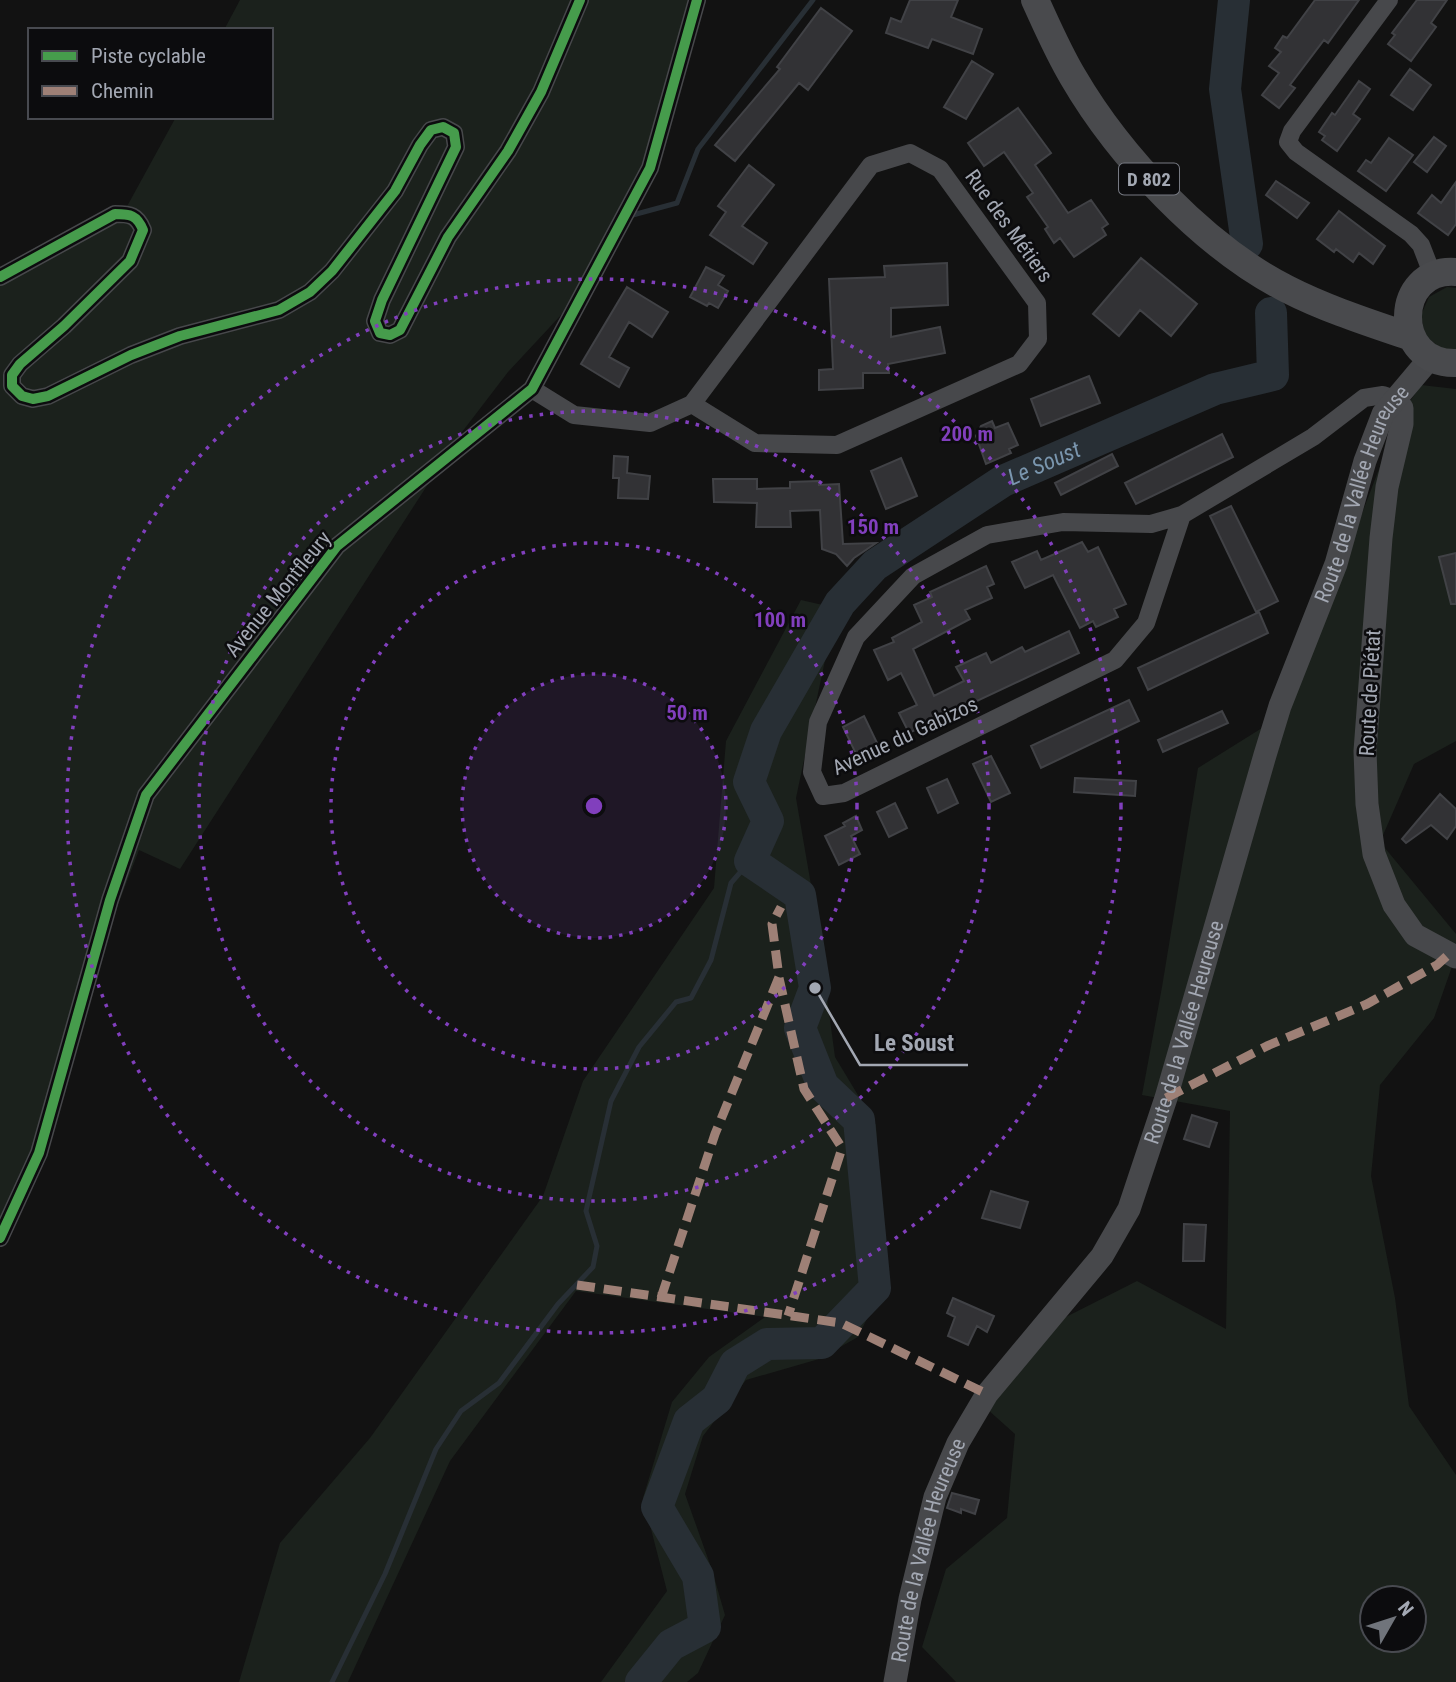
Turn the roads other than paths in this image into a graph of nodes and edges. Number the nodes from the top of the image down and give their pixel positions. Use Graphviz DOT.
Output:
graph roads {
  1 [pos="580,0"];
  2 [pos="697,0"];
  3 [pos="1035,0"];
  4 [pos="1389,0"];
  5 [pos="1444,274"];
  6 [pos="0,277"];
  7 [pos="1410,299"];
  8 [pos="1321,304"];
  9 [pos="1411,337"];
  10 [pos="1444,360"];
  11 [pos="533,389"];
  12 [pos="1395,398"];
  13 [pos="692,404"];
  14 [pos="1182,515"];
  15 [pos="1456,957"];
  16 [pos="0,1238"];
  17 [pos="895,1682"];
  1 -- 6 [label="street"];
  2 -- 11 [label="street, Avenue Montfleury"];
  3 -- 8 [label="main road, D 802"];
  4 -- 5 [label="street"];
  5 -- 7 [label="main road"];
  7 -- 8 [label="main road, D 802"];
  7 -- 9 [label="main road"];
  8 -- 9 [label="main road, D 802"];
  9 -- 10 [label="main road"];
  10 -- 12 [label="street, Route de la Vallée Heureuse"];
  11 -- 13 [label="street, Rue des Métiers"];
  11 -- 16 [label="street, Avenue Montfleury"];
  12 -- 14 [label="street, Avenue du Gabizos"];
  12 -- 15 [label="street, Route de Piétat"];
  12 -- 17 [label="street, Route de la Vallée Heureuse"];
  13 -- 13 [label="street, Rue des Métiers"];
  14 -- 14 [label="street, Avenue du Gabizos"];
}
